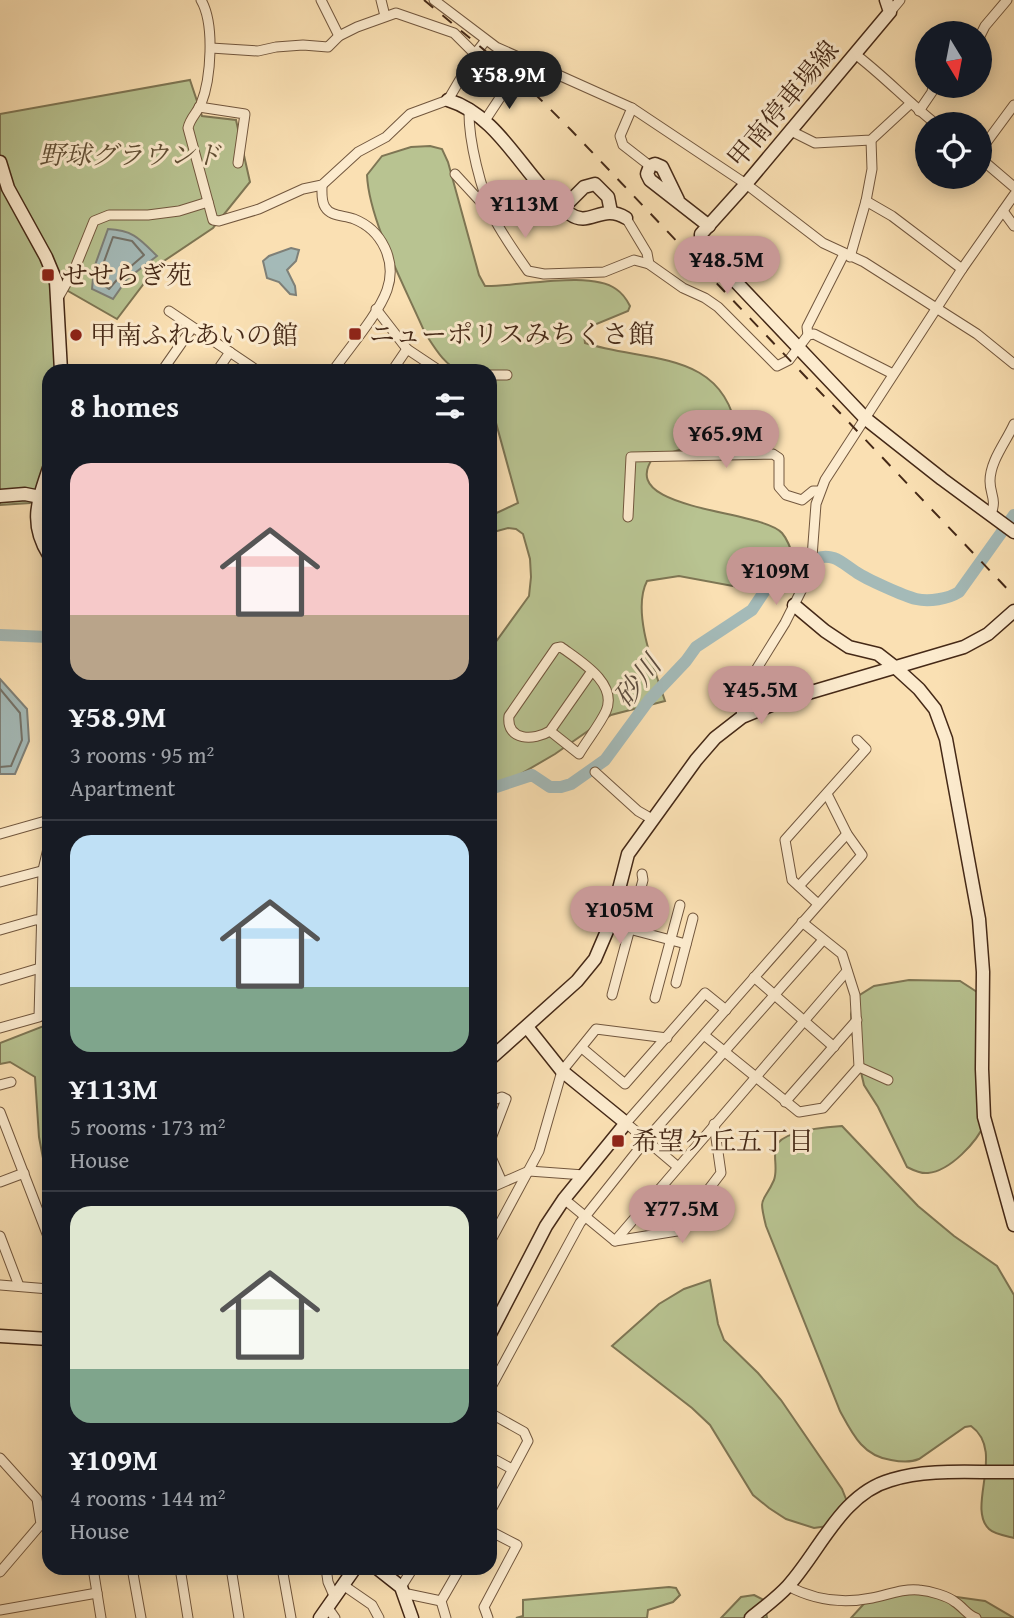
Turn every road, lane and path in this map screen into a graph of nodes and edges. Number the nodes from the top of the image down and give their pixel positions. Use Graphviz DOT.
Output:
graph roads {
  1 [pos="201,0"];
  2 [pos="321,0"];
  3 [pos="381,0"];
  4 [pos="434,0"];
  5 [pos="900,0"];
  6 [pos="1007,0"];
  7 [pos="888,6"];
  8 [pos="385,16"];
  9 [pos="989,21"];
  10 [pos="339,36"];
  11 [pos="486,40"];
  12 [pos="211,48"];
  13 [pos="475,54"];
  14 [pos="855,54"];
  15 [pos="509,83"];
  16 [pos="928,98"];
  17 [pos="448,100"];
  18 [pos="911,103"];
  19 [pos="1014,104"];
  20 [pos="199,107"];
  21 [pos="469,108"];
  22 [pos="632,108"];
  23 [pos="919,111"];
  24 [pos="484,122"];
  25 [pos="791,131"];
  26 [pos="992,134"];
  27 [pos="871,140"];
  28 [pos="0,162"];
  29 [pos="238,163"];
  30 [pos="650,166"];
  31 [pos="992,168"];
  32 [pos="455,174"];
  33 [pos="746,184"];
  34 [pos="322,185"];
  35 [pos="1014,187"];
  36 [pos="1014,195"];
  37 [pos="866,201"];
  38 [pos="208,202"];
  39 [pos="563,208"];
  40 [pos="1003,211"];
  41 [pos="611,212"];
  42 [pos="494,217"];
  43 [pos="626,218"];
  44 [pos="1014,226"];
  45 [pos="705,230"];
  46 [pos="847,256"];
  47 [pos="649,264"];
  48 [pos="962,270"];
  49 [pos="58,298"];
  50 [pos="376,309"];
  51 [pos="937,309"];
  52 [pos="169,311"];
  53 [pos="192,327"];
  54 [pos="808,335"];
  55 [pos="798,348"];
  56 [pos="407,349"];
  57 [pos="230,352"];
  58 [pos="61,364"];
  59 [pos="167,364"];
  60 [pos="222,364"];
  61 [pos="248,364"];
  62 [pos="338,364"];
  63 [pos="397,364"];
  64 [pos="430,364"];
  65 [pos="1014,364"];
  66 [pos="893,374"];
  67 [pos="497,375"];
  68 [pos="508,375"];
  69 [pos="866,419"];
  70 [pos="1014,424"];
  71 [pos="42,491"];
  72 [pos="820,491"];
  73 [pos="0,496"];
  74 [pos="40,497"];
  75 [pos="628,517"];
  76 [pos="1004,524"];
  77 [pos="42,544"];
  78 [pos="794,605"];
  79 [pos="1014,611"];
  80 [pos="896,668"];
  81 [pos="592,671"];
  82 [pos="742,717"];
  83 [pos="550,731"];
  84 [pos="857,740"];
  85 [pos="595,772"];
  86 [pos="827,794"];
  87 [pos="652,819"];
  88 [pos="42,822"];
  89 [pos="0,834"];
  90 [pos="847,834"];
  91 [pos="42,871"];
  92 [pos="642,874"];
  93 [pos="0,882"];
  94 [pos="799,886"];
  95 [pos="818,904"];
  96 [pos="680,905"];
  97 [pos="693,918"];
  98 [pos="42,920"];
  99 [pos="802,922"];
  100 [pos="610,924"];
  101 [pos="630,929"];
  102 [pos="0,930"];
  103 [pos="823,940"];
  104 [pos="671,941"];
  105 [pos="686,944"];
  106 [pos="42,952"];
  107 [pos="40,968"];
  108 [pos="848,971"];
  109 [pos="754,977"];
  110 [pos="0,980"];
  111 [pos="676,983"];
  112 [pos="612,995"];
  113 [pos="775,995"];
  114 [pos="655,998"];
  115 [pos="726,1010"];
  116 [pos="857,1020"];
  117 [pos="804,1021"];
  118 [pos="527,1027"];
  119 [pos="0,1028"];
  120 [pos="704,1035"];
  121 [pos="667,1038"];
  122 [pos="834,1047"];
  123 [pos="582,1048"];
  124 [pos="724,1052"];
  125 [pos="497,1053"];
  126 [pos="859,1067"];
  127 [pos="562,1071"];
  128 [pos="755,1077"];
  129 [pos="888,1080"];
  130 [pos="11,1082"];
  131 [pos="0,1085"];
  132 [pos="497,1099"];
  133 [pos="785,1102"];
  134 [pos="0,1112"];
  135 [pos="497,1117"];
  136 [pos="626,1123"];
  137 [pos="714,1124"];
  138 [pos="646,1140"];
  139 [pos="678,1167"];
  140 [pos="497,1171"];
  141 [pos="529,1171"];
  142 [pos="24,1173"];
  143 [pos="584,1175"];
  144 [pos="0,1182"];
  145 [pos="502,1182"];
  146 [pos="497,1184"];
  147 [pos="564,1199"];
  148 [pos="585,1216"];
  149 [pos="42,1221"];
  150 [pos="1014,1225"];
  151 [pos="497,1229"];
  152 [pos="0,1236"];
  153 [pos="615,1241"];
  154 [pos="0,1284"];
  155 [pos="19,1286"];
  156 [pos="42,1288"];
  157 [pos="497,1312"];
  158 [pos="0,1336"];
  159 [pos="42,1339"];
  160 [pos="497,1376"];
  161 [pos="497,1417"];
  162 [pos="1,1460"];
  163 [pos="497,1461"];
  164 [pos="512,1469"];
  165 [pos="1014,1472"];
  166 [pos="497,1498"];
  167 [pos="497,1535"];
  168 [pos="0,1572"];
  169 [pos="94,1575"];
  170 [pos="133,1575"];
  171 [pos="181,1575"];
  172 [pos="232,1575"];
  173 [pos="283,1575"];
  174 [pos="327,1575"];
  175 [pos="350,1575"];
  176 [pos="385,1575"];
  177 [pos="410,1575"];
  178 [pos="456,1575"];
  179 [pos="343,1585"];
  180 [pos="788,1586"];
  181 [pos="402,1590"];
  182 [pos="97,1593"];
  183 [pos="441,1601"];
  184 [pos="0,1611"];
  185 [pos="330,1611"];
  186 [pos="1,1618"];
  187 [pos="101,1618"];
  188 [pos="141,1618"];
  189 [pos="188,1618"];
  190 [pos="239,1618"];
  191 [pos="291,1618"];
  192 [pos="379,1618"];
  193 [pos="412,1618"];
  194 [pos="446,1618"];
  195 [pos="488,1618"];
  196 [pos="751,1618"];
  197 [pos="976,1618"];
  1 -- 12 [label="street"];
  2 -- 10 [label="street"];
  3 -- 8 [label="street"];
  4 -- 11 [label="street"];
  5 -- 7 [label="street"];
  6 -- 9 [label="street"];
  7 -- 14 [label="street, 甲南停車場線"];
  8 -- 10 [label="street"];
  8 -- 13 [label="street"];
  10 -- 12 [label="street"];
  11 -- 13 [label="street"];
  11 -- 22 [label="street"];
  12 -- 20 [label="street"];
  13 -- 17 [label="street"];
  14 -- 18 [label="street"];
  14 -- 25 [label="street, 甲南停車場線"];
  15 -- 24 [label="street"];
  16 -- 23 [label="street"];
  17 -- 21 [label="street"];
  17 -- 34 [label="street"];
  18 -- 23 [label="street"];
  18 -- 27 [label="street"];
  19 -- 26 [label="street"];
  20 -- 29 [label="street"];
  20 -- 38 [label="street"];
  21 -- 24 [label="street"];
  21 -- 42 [label="street"];
  22 -- 30 [label="street"];
  22 -- 33 [label="street"];
  24 -- 39 [label="street"];
  25 -- 27 [label="street"];
  25 -- 33 [label="street, 甲南停車場線"];
  27 -- 37 [label="street"];
  28 -- 49 [label="street"];
  30 -- 45 [label="street"];
  31 -- 35 [label="street"];
  32 -- 42 [label="street"];
  33 -- 45 [label="street, 甲南停車場線"];
  33 -- 46 [label="street"];
  34 -- 38 [label="street"];
  34 -- 50 [label="street"];
  36 -- 40 [label="street"];
  37 -- 46 [label="street"];
  37 -- 48 [label="street"];
  38 -- 49 [label="street"];
  39 -- 41 [label="street"];
  39 -- 41 [label="street"];
  40 -- 44 [label="street"];
  40 -- 48 [label="street"];
  41 -- 43 [label="street"];
  42 -- 47 [label="street"];
  43 -- 47 [label="street"];
  45 -- 55 [label="street"];
  46 -- 51 [label="street"];
  46 -- 54 [label="street"];
  47 -- 55 [label="street"];
  48 -- 51 [label="street"];
  49 -- 58 [label="street"];
  50 -- 56 [label="street"];
  50 -- 62 [label="street"];
  51 -- 65 [label="street"];
  51 -- 66 [label="street"];
  52 -- 53 [label="street"];
  53 -- 57 [label="street"];
  53 -- 59 [label="street"];
  54 -- 55 [label="street"];
  54 -- 66 [label="street"];
  55 -- 69 [label="street"];
  56 -- 63 [label="street"];
  56 -- 64 [label="street"];
  57 -- 60 [label="street"];
  57 -- 61 [label="street"];
  66 -- 69 [label="street"];
  67 -- 68 [label="street"];
  69 -- 72 [label="street"];
  69 -- 76 [label="street"];
  70 -- 76 [label="street"];
  71 -- 74 [label="street"];
  72 -- 75 [label="street"];
  72 -- 78 [label="street"];
  73 -- 74 [label="street"];
  74 -- 77 [label="street"];
  78 -- 80 [label="street"];
  78 -- 82 [label="street"];
  79 -- 80 [label="street"];
  80 -- 82 [label="street"];
  80 -- 150 [label="street"];
  81 -- 83 [label="street"];
  81 -- 83 [label="street"];
  81 -- 83 [label="street"];
  82 -- 87 [label="street"];
  84 -- 86 [label="street"];
  85 -- 87 [label="street"];
  86 -- 90 [label="street"];
  86 -- 94 [label="street"];
  87 -- 100 [label="street"];
  88 -- 89 [label="street"];
  90 -- 94 [label="street"];
  90 -- 95 [label="street"];
  91 -- 93 [label="street"];
  92 -- 101 [label="street"];
  94 -- 95 [label="street"];
  95 -- 99 [label="street"];
  96 -- 104 [label="street"];
  97 -- 105 [label="street"];
  98 -- 102 [label="street"];
  99 -- 103 [label="street"];
  99 -- 109 [label="street"];
  100 -- 101 [label="street"];
  100 -- 118 [label="street"];
  101 -- 104 [label="street"];
  101 -- 112 [label="street"];
  103 -- 108 [label="street"];
  103 -- 113 [label="street"];
  104 -- 105 [label="street"];
  104 -- 114 [label="street"];
  105 -- 111 [label="street"];
  106 -- 107 [label="street"];
  107 -- 110 [label="street"];
  107 -- 119 [label="street"];
  108 -- 116 [label="street"];
  108 -- 117 [label="street"];
  109 -- 113 [label="street"];
  109 -- 115 [label="street"];
  113 -- 117 [label="street"];
  113 -- 124 [label="street"];
  115 -- 120 [label="street"];
  115 -- 121 [label="street"];
  116 -- 122 [label="street"];
  116 -- 126 [label="street"];
  117 -- 122 [label="street"];
  117 -- 128 [label="street"];
  118 -- 125 [label="street"];
  118 -- 127 [label="street"];
  120 -- 124 [label="street"];
  120 -- 136 [label="street"];
  121 -- 123 [label="street"];
  121 -- 123 [label="street"];
  122 -- 133 [label="street"];
  123 -- 127 [label="street"];
  124 -- 128 [label="street"];
  124 -- 138 [label="street"];
  126 -- 129 [label="street"];
  126 -- 133 [label="street"];
  127 -- 136 [label="street"];
  127 -- 141 [label="street"];
  128 -- 133 [label="street"];
  128 -- 137 [label="street"];
  130 -- 131 [label="street"];
  132 -- 135 [label="street"];
  134 -- 142 [label="street"];
  136 -- 138 [label="street"];
  136 -- 143 [label="street"];
  137 -- 139 [label="street"];
  137 -- 153 [label="street"];
  138 -- 139 [label="street"];
  138 -- 148 [label="street"];
  139 -- 153 [label="street"];
  140 -- 145 [label="street"];
  141 -- 143 [label="street"];
  141 -- 145 [label="street"];
  141 -- 151 [label="street"];
  142 -- 144 [label="street"];
  142 -- 149 [label="street"];
  143 -- 147 [label="street"];
  145 -- 146 [label="street"];
  147 -- 148 [label="street"];
  147 -- 157 [label="street"];
  148 -- 153 [label="street"];
  148 -- 160 [label="street"];
  152 -- 155 [label="street"];
  154 -- 155 [label="street"];
  155 -- 156 [label="street"];
  158 -- 159 [label="street"];
  161 -- 164 [label="street"];
  162 -- 168 [label="street"];
  163 -- 164 [label="street"];
  164 -- 166 [label="street"];
  165 -- 180 [label="street"];
  167 -- 195 [label="street"];
  169 -- 182 [label="street"];
  170 -- 188 [label="street"];
  171 -- 189 [label="street"];
  172 -- 190 [label="street"];
  173 -- 191 [label="street"];
  174 -- 185 [label="street"];
  175 -- 179 [label="street"];
  176 -- 181 [label="street"];
  177 -- 181 [label="street"];
  178 -- 183 [label="street"];
  179 -- 185 [label="street"];
  179 -- 192 [label="street"];
  180 -- 196 [label="street"];
  180 -- 197 [label="street"];
  181 -- 183 [label="street"];
  181 -- 193 [label="street"];
  182 -- 184 [label="street"];
  182 -- 187 [label="street"];
  183 -- 194 [label="street"];
  184 -- 186 [label="street"];
}
